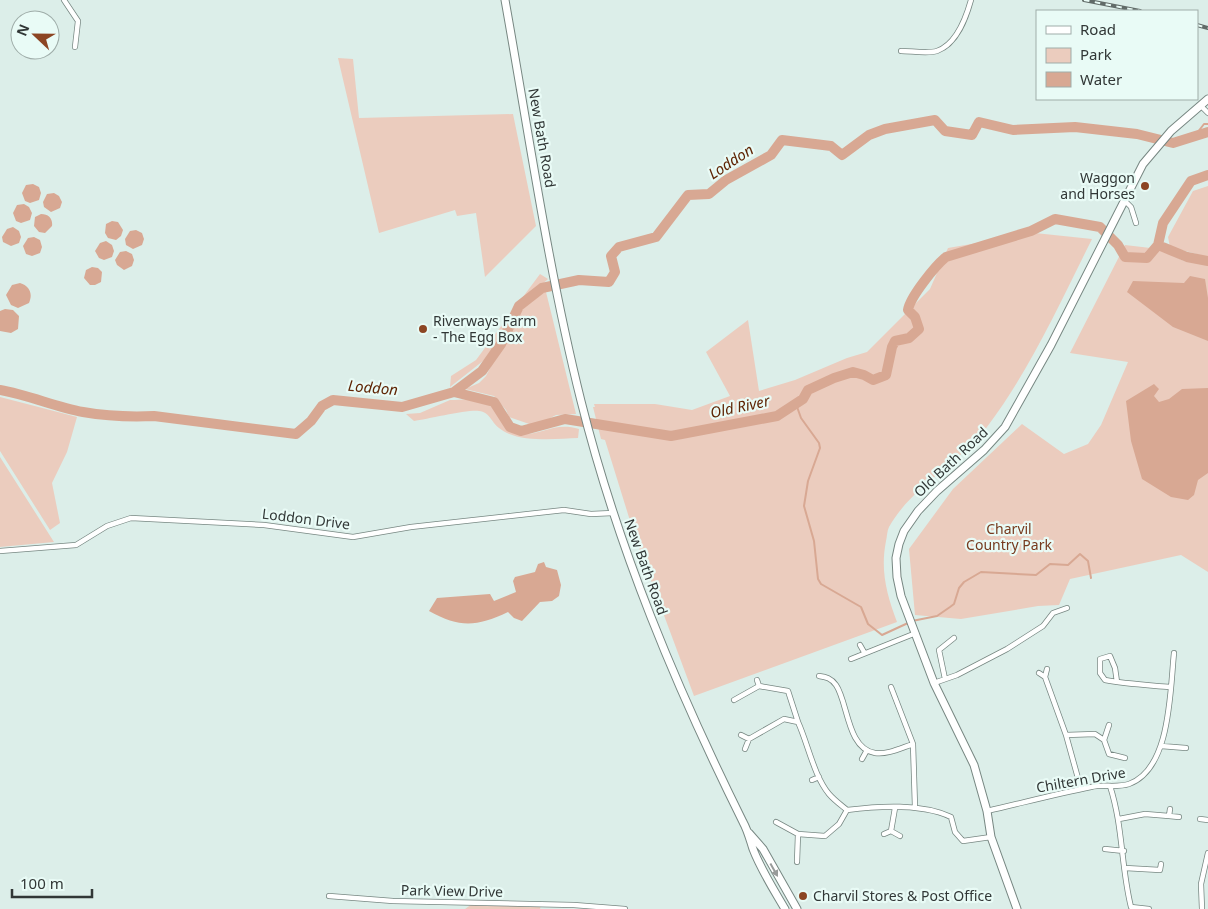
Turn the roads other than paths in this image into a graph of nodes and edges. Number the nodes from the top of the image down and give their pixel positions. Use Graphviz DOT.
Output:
graph roads {
  1 [pos="64,0"];
  2 [pos="505,0"];
  3 [pos="971,0"];
  4 [pos="76,47"];
  5 [pos="901,50"];
  6 [pos="1208,99"];
  7 [pos="1201,106"];
  8 [pos="1208,113"];
  9 [pos="1124,200"];
  10 [pos="1136,223"];
  11 [pos="613,513"];
  12 [pos="0,551"];
  13 [pos="1067,608"];
  14 [pos="915,630"];
  15 [pos="954,638"];
  16 [pos="860,645"];
  17 [pos="864,652"];
  18 [pos="1174,653"];
  19 [pos="851,659"];
  20 [pos="1047,669"];
  21 [pos="1039,672"];
  22 [pos="819,676"];
  23 [pos="1045,677"];
  24 [pos="945,679"];
  25 [pos="757,680"];
  26 [pos="1117,682"];
  27 [pos="934,683"];
  28 [pos="759,686"];
  29 [pos="891,686"];
  30 [pos="1170,687"];
  31 [pos="734,700"];
  32 [pos="848,702"];
  33 [pos="906,702"];
  34 [pos="843,705"];
  35 [pos="900,706"];
  36 [pos="798,722"];
  37 [pos="1109,725"];
  38 [pos="741,735"];
  39 [pos="1066,735"];
  40 [pos="749,739"];
  41 [pos="1104,740"];
  42 [pos="913,744"];
  43 [pos="1161,746"];
  44 [pos="1186,748"];
  45 [pos="745,749"];
  46 [pos="867,750"];
  47 [pos="1125,758"];
  48 [pos="862,759"];
  49 [pos="818,777"];
  50 [pos="812,780"];
  51 [pos="1110,786"];
  52 [pos="1080,789"];
  53 [pos="915,807"];
  54 [pos="895,808"];
  55 [pos="1170,809"];
  56 [pos="847,810"];
  57 [pos="987,811"];
  58 [pos="1169,816"];
  59 [pos="1179,817"];
  60 [pos="1200,819"];
  61 [pos="1118,820"];
  62 [pos="1208,820"];
  63 [pos="776,822"];
  64 [pos="891,831"];
  65 [pos="748,833"];
  66 [pos="798,834"];
  67 [pos="884,834"];
  68 [pos="900,836"];
  69 [pos="992,837"];
  70 [pos="1105,849"];
  71 [pos="1124,851"];
  72 [pos="1208,853"];
  73 [pos="798,862"];
  74 [pos="1161,864"];
  75 [pos="1125,868"];
  76 [pos="1160,870"];
  77 [pos="1161,877"];
  78 [pos="329,896"];
  79 [pos="574,907"];
  80 [pos="1131,908"];
  81 [pos="625,909"];
  82 [pos="785,909"];
  83 [pos="796,909"];
  84 [pos="1017,909"];
  85 [pos="1149,909"];
  86 [pos="1202,909"];
  1 -- 4 [label="street"];
  2 -- 11 [label="main road, New Bath Road"];
  3 -- 5 [label="street"];
  6 -- 7 [label="main road, Old Bath Road"];
  7 -- 8 [label="street"];
  7 -- 9 [label="main road, Old Bath Road"];
  9 -- 10 [label="street"];
  9 -- 14 [label="main road, Old Bath Road"];
  11 -- 12 [label="street, Loddon Drive"];
  11 -- 65 [label="main road, New Bath Road"];
  13 -- 24 [label="street"];
  14 -- 17 [label="street"];
  14 -- 27 [label="main road, Old Bath Road"];
  15 -- 24 [label="street"];
  16 -- 17 [label="street"];
  17 -- 19 [label="street"];
  18 -- 30 [label="street, Chiltern Drive"];
  20 -- 23 [label="street"];
  21 -- 23 [label="street"];
  22 -- 34 [label="street"];
  23 -- 39 [label="street"];
  24 -- 27 [label="street"];
  25 -- 28 [label="street"];
  26 -- 26 [label="street"];
  26 -- 30 [label="street"];
  27 -- 57 [label="main road, Old Bath Road"];
  28 -- 31 [label="street"];
  28 -- 36 [label="street"];
  29 -- 35 [label="street"];
  30 -- 43 [label="street, Chiltern Drive"];
  32 -- 34 [label="street"];
  33 -- 35 [label="street"];
  34 -- 46 [label="street"];
  35 -- 42 [label="street"];
  36 -- 40 [label="street"];
  36 -- 49 [label="street"];
  37 -- 41 [label="street"];
  38 -- 40 [label="street"];
  39 -- 41 [label="street"];
  39 -- 52 [label="street"];
  40 -- 45 [label="street"];
  41 -- 47 [label="street"];
  42 -- 46 [label="street"];
  42 -- 53 [label="street"];
  43 -- 44 [label="street"];
  43 -- 51 [label="street, Chiltern Drive"];
  46 -- 48 [label="street"];
  49 -- 50 [label="street"];
  49 -- 56 [label="street"];
  51 -- 52 [label="street, Chiltern Drive"];
  51 -- 61 [label="street"];
  52 -- 57 [label="street, Chiltern Drive"];
  53 -- 54 [label="street"];
  53 -- 69 [label="street"];
  54 -- 56 [label="street"];
  54 -- 64 [label="street"];
  55 -- 58 [label="street"];
  56 -- 66 [label="street"];
  57 -- 69 [label="main road, Old Bath Road"];
  58 -- 59 [label="street"];
  58 -- 61 [label="street"];
  60 -- 62 [label="street"];
  61 -- 71 [label="street"];
  63 -- 66 [label="street"];
  64 -- 67 [label="street"];
  64 -- 68 [label="street"];
  65 -- 82 [label="main road, New Bath Road"];
  65 -- 83 [label="main road, New Bath Road, one-way"];
  66 -- 73 [label="street"];
  69 -- 84 [label="main road, Old Bath Road"];
  70 -- 71 [label="street"];
  71 -- 75 [label="street"];
  72 -- 86 [label="street"];
  74 -- 76 [label="street"];
  75 -- 76 [label="street"];
  75 -- 80 [label="street"];
  76 -- 77 [label="street"];
  78 -- 79 [label="street, Park View Drive"];
  79 -- 81 [label="street, Park View Drive"];
  80 -- 85 [label="street"];
}
